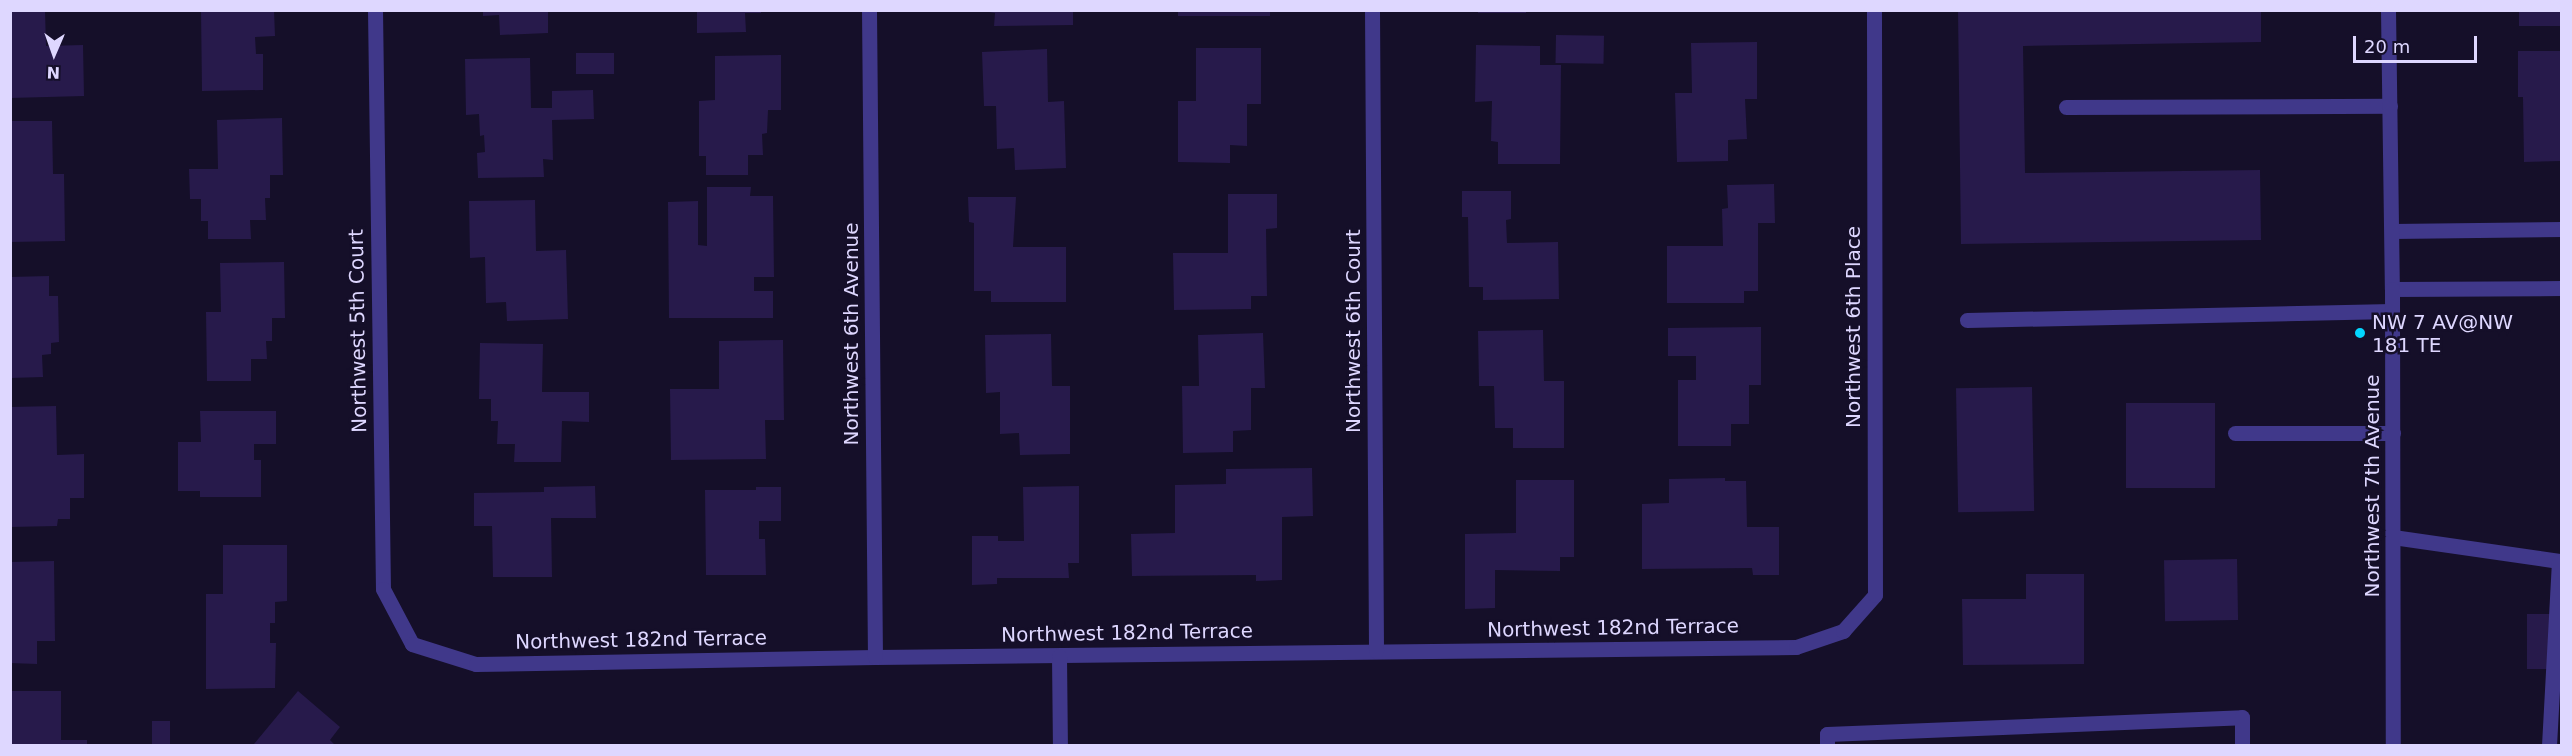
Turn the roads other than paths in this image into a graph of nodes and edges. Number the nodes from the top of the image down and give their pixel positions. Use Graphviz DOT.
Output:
graph roads {
  1 [pos="375,10"];
  2 [pos="870,10"];
  3 [pos="1372,10"];
  4 [pos="1874,10"];
  5 [pos="2388,10"];
  6 [pos="2390,106"];
  7 [pos="2066,107"];
  8 [pos="2562,229"];
  9 [pos="2392,231"];
  10 [pos="2562,288"];
  11 [pos="2392,289"];
  12 [pos="2392,311"];
  13 [pos="1967,320"];
  14 [pos="2393,433"];
  15 [pos="2235,434"];
  16 [pos="2393,537"];
  17 [pos="1843,631"];
  18 [pos="412,644"];
  19 [pos="1376,651"];
  20 [pos="1059,656"];
  21 [pos="875,657"];
  22 [pos="1060,746"];
  23 [pos="1827,746"];
  24 [pos="2242,746"];
  25 [pos="2393,746"];
  26 [pos="2549,746"];
  1 -- 18 [label="street, Northwest 5th Court"];
  2 -- 21 [label="street, Northwest 6th Avenue"];
  3 -- 19 [label="street, Northwest 6th Court"];
  4 -- 17 [label="street, Northwest 6th Place"];
  5 -- 6 [label="street, Northwest 7th Avenue"];
  6 -- 7 [label="street"];
  6 -- 9 [label="street, Northwest 7th Avenue"];
  8 -- 9 [label="street"];
  9 -- 11 [label="street, Northwest 7th Avenue"];
  10 -- 11 [label="street"];
  11 -- 12 [label="street, Northwest 7th Avenue"];
  12 -- 13 [label="street"];
  12 -- 14 [label="street, Northwest 7th Avenue"];
  14 -- 15 [label="street"];
  14 -- 16 [label="street, Northwest 7th Avenue"];
  16 -- 25 [label="street, Northwest 7th Avenue"];
  16 -- 26 [label="street"];
  17 -- 19 [label="street, Northwest 182nd Terrace"];
  18 -- 21 [label="street, Northwest 182nd Terrace"];
  19 -- 20 [label="street, Northwest 182nd Terrace"];
  20 -- 21 [label="street, Northwest 182nd Terrace"];
  20 -- 22 [label="street"];
  23 -- 24 [label="street"];
}
